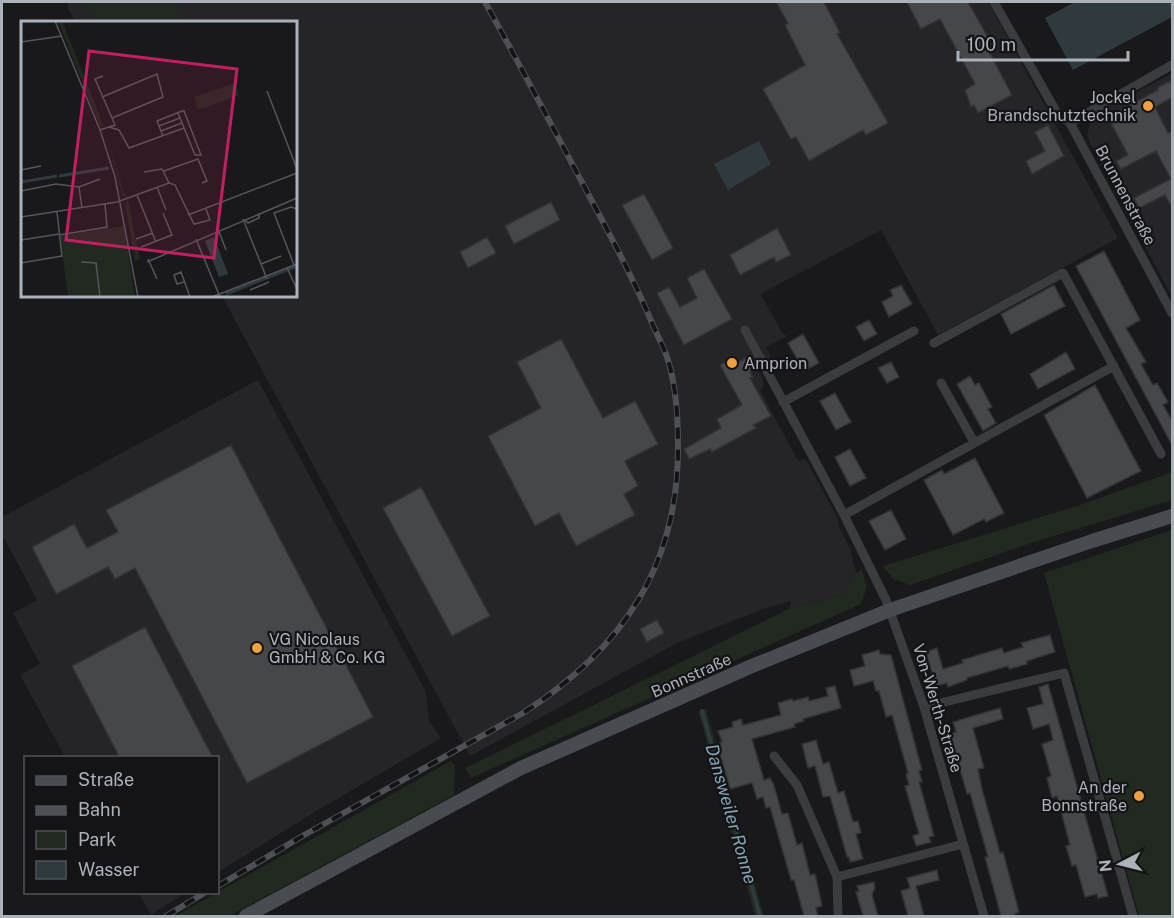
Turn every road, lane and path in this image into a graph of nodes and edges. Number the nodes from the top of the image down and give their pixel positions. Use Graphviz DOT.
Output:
graph roads {
  1 [pos="994,2"];
  2 [pos="1173,64"];
  3 [pos="1070,123"];
  4 [pos="1173,313"];
  5 [pos="745,330"];
  6 [pos="914,331"];
  7 [pos="934,343"];
  8 [pos="1114,366"];
  9 [pos="941,383"];
  10 [pos="783,402"];
  11 [pos="974,442"];
  12 [pos="1161,454"];
  13 [pos="844,515"];
  14 [pos="1173,516"];
  15 [pos="890,610"];
  16 [pos="924,707"];
  17 [pos="774,756"];
  18 [pos="963,844"];
  19 [pos="837,877"];
  20 [pos="246,916"];
  21 [pos="838,916"];
  22 [pos="984,916"];
  23 [pos="1133,916"];
  1 -- 3 [label="street, Brunnenstraße"];
  2 -- 3 [label="street"];
  3 -- 4 [label="street, Brunnenstraße"];
  5 -- 10 [label="street, Von-Werth-Straße"];
  6 -- 10 [label="street"];
  7 -- 8 [label="street"];
  8 -- 11 [label="street"];
  8 -- 12 [label="street"];
  9 -- 11 [label="street"];
  10 -- 13 [label="street, Von-Werth-Straße"];
  11 -- 13 [label="street"];
  13 -- 15 [label="street, Von-Werth-Straße"];
  14 -- 15 [label="main road, Bonnstraße"];
  15 -- 16 [label="street, Von-Werth-Straße"];
  15 -- 20 [label="main road, Bonnstraße"];
  16 -- 18 [label="street, Von-Werth-Straße"];
  16 -- 23 [label="street"];
  17 -- 19 [label="street"];
  18 -- 19 [label="street"];
  18 -- 22 [label="street, Von-Werth-Straße"];
  19 -- 21 [label="street"];
}
